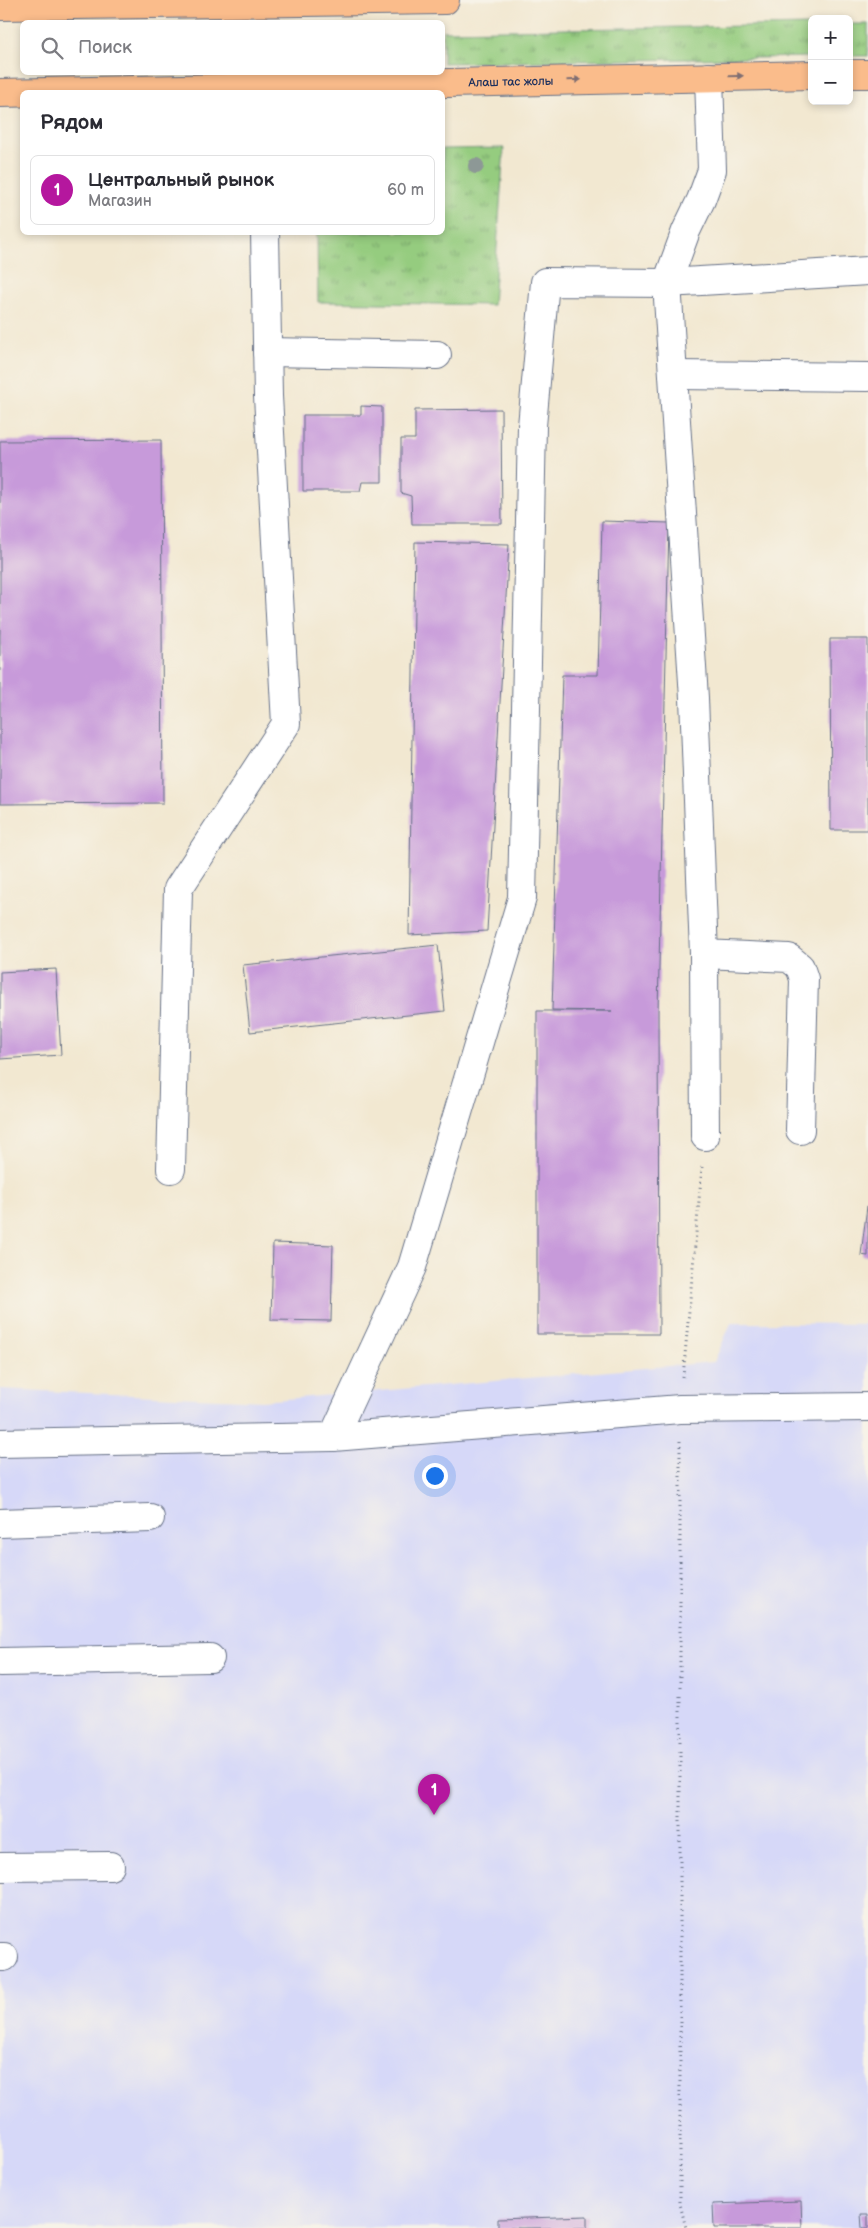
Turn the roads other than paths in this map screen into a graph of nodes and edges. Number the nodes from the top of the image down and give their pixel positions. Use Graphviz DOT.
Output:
graph roads {
  1 [pos="446,0"];
  2 [pos="0,6"];
  3 [pos="203,13"];
  4 [pos="853,74"];
  5 [pos="868,74"];
  6 [pos="808,75"];
  7 [pos="709,77"];
  8 [pos="206,81"];
  9 [pos="52,90"];
  10 [pos="262,90"];
  11 [pos="20,92"];
  12 [pos="0,93"];
  13 [pos="265,235"];
  14 [pos="868,271"];
  15 [pos="667,283"];
  16 [pos="267,352"];
  17 [pos="437,355"];
  18 [pos="674,375"];
  19 [pos="868,377"];
  20 [pos="704,954"];
  21 [pos="800,1130"];
  22 [pos="705,1136"];
  23 [pos="171,1169"];
  24 [pos="868,1407"];
  25 [pos="333,1437"];
  26 [pos="0,1443"];
  27 [pos="150,1518"];
  28 [pos="0,1523"];
  29 [pos="210,1658"];
  30 [pos="0,1662"];
  31 [pos="110,1866"];
  32 [pos="0,1867"];
  1 -- 3 [label="main road"];
  2 -- 3 [label="main road"];
  4 -- 5 [label="main road"];
  7 -- 6 [label="main road, Алаш тас жолы, one-way"];
  10 -- 7 [label="main road, Алаш тас жолы, one-way"];
  7 -- 15 [label="lane"];
  8 -- 9 [label="main road, Алаш тас жолы"];
  8 -- 10 [label="main road, Алаш тас жолы"];
  11 -- 12 [label="main road, Алаш тас жолы"];
  13 -- 16 [label="lane"];
  14 -- 15 [label="lane"];
  15 -- 18 [label="lane"];
  15 -- 25 [label="lane"];
  16 -- 17 [label="lane"];
  16 -- 23 [label="lane"];
  18 -- 19 [label="lane"];
  18 -- 20 [label="lane"];
  20 -- 21 [label="lane"];
  20 -- 22 [label="lane"];
  24 -- 25 [label="lane"];
  25 -- 26 [label="lane"];
  27 -- 28 [label="lane"];
  29 -- 30 [label="lane"];
  31 -- 32 [label="lane"];
}
